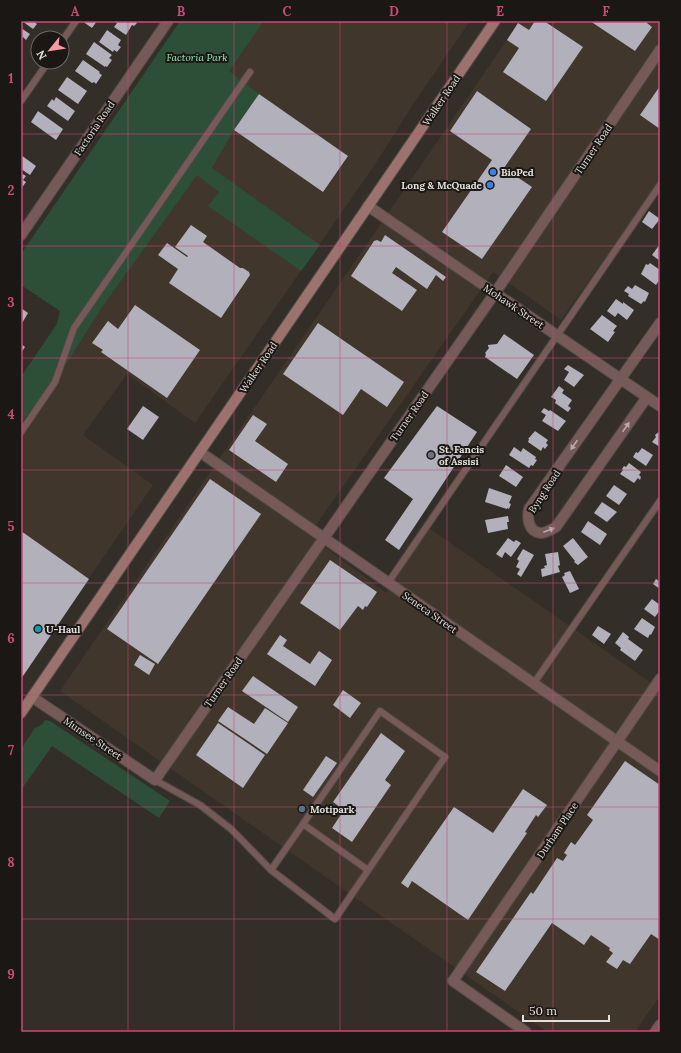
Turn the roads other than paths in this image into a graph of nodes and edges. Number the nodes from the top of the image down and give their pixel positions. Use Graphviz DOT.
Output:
graph roads {
  1 [pos="76,21"];
  2 [pos="168,21"];
  3 [pos="495,21"];
  4 [pos="70,30"];
  5 [pos="660,50"];
  6 [pos="42,70"];
  7 [pos="250,72"];
  8 [pos="21,101"];
  9 [pos="660,185"];
  10 [pos="368,206"];
  11 [pos="21,235"];
  12 [pos="494,293"];
  13 [pos="660,323"];
  14 [pos="558,336"];
  15 [pos="621,379"];
  16 [pos="647,396"];
  17 [pos="660,406"];
  18 [pos="21,432"];
  19 [pos="200,452"];
  20 [pos="660,501"];
  21 [pos="324,538"];
  22 [pos="388,583"];
  23 [pos="660,679"];
  24 [pos="534,683"];
  25 [pos="32,697"];
  26 [pos="21,713"];
  27 [pos="617,741"];
  28 [pos="660,771"];
  29 [pos="155,780"];
  30 [pos="303,824"];
  31 [pos="271,870"];
  32 [pos="368,870"];
  33 [pos="660,1025"];
  34 [pos="526,1032"];
  35 [pos="655,1032"];
  1 -- 4 [label="lane"];
  2 -- 11 [label="street, Factoria Road"];
  3 -- 10 [label="main road, Walker Road"];
  5 -- 12 [label="street, Turner Road"];
  6 -- 8 [label="lane"];
  7 -- 18 [label="lane"];
  9 -- 14 [label="lane"];
  10 -- 12 [label="street, Mohawk Street"];
  10 -- 19 [label="main road, Walker Road"];
  12 -- 14 [label="street, Mohawk Street"];
  12 -- 21 [label="street, Turner Road"];
  13 -- 15 [label="street, Byng Road"];
  14 -- 15 [label="street, Mohawk Street"];
  14 -- 22 [label="lane"];
  15 -- 16 [label="street, Mohawk Street"];
  15 -- 16 [label="street, Byng Road, one-way"];
  16 -- 17 [label="street, Mohawk Street"];
  19 -- 21 [label="street, Seneca Street"];
  19 -- 25 [label="main road, Walker Road"];
  20 -- 24 [label="lane"];
  21 -- 22 [label="street, Seneca Street"];
  21 -- 29 [label="street, Turner Road"];
  22 -- 24 [label="street, Seneca Street"];
  23 -- 27 [label="street, Durham Place"];
  24 -- 27 [label="street, Seneca Street"];
  25 -- 26 [label="main road, Walker Road"];
  25 -- 29 [label="street, Munsee Street"];
  27 -- 28 [label="street, Seneca Street"];
  27 -- 34 [label="street, Durham Place"];
  29 -- 31 [label="lane"];
  30 -- 31 [label="lane"];
  30 -- 32 [label="lane"];
  30 -- 32 [label="lane"];
  31 -- 32 [label="lane"];
  33 -- 35 [label="street"];
}
